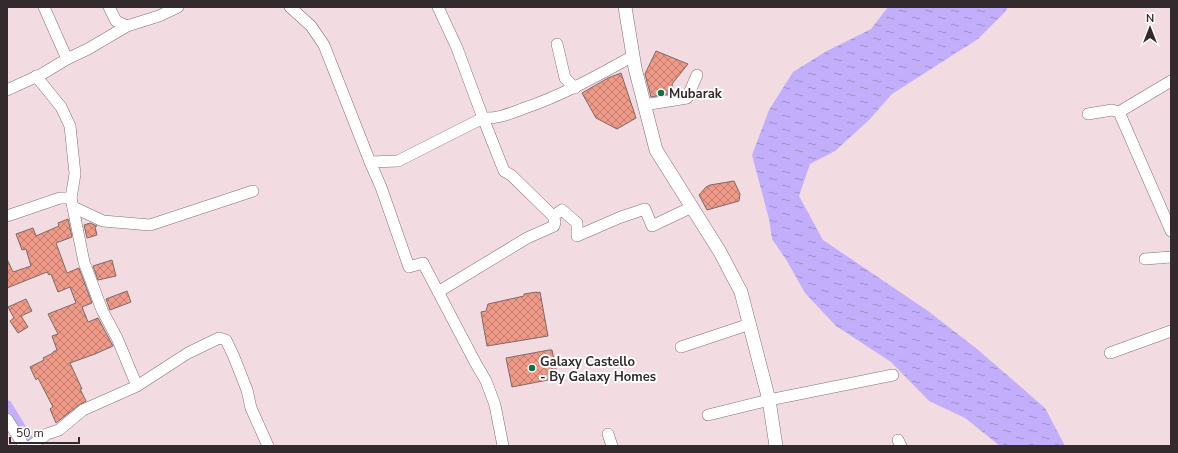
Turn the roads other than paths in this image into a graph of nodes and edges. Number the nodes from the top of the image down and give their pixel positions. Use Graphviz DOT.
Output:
graph roads {
  1 [pos="44,7"];
  2 [pos="109,7"];
  3 [pos="178,7"];
  4 [pos="290,7"];
  5 [pos="438,7"];
  6 [pos="625,7"];
  7 [pos="127,26"];
  8 [pos="557,44"];
  9 [pos="633,56"];
  10 [pos="67,59"];
  11 [pos="697,75"];
  12 [pos="36,76"];
  13 [pos="1171,81"];
  14 [pos="575,88"];
  15 [pos="7,90"];
  16 [pos="644,105"];
  17 [pos="1119,112"];
  18 [pos="1088,114"];
  19 [pos="483,118"];
  20 [pos="370,162"];
  21 [pos="253,191"];
  22 [pos="72,202"];
  23 [pos="692,207"];
  24 [pos="7,216"];
  25 [pos="553,216"];
  26 [pos="1171,231"];
  27 [pos="1171,257"];
  28 [pos="1145,259"];
  29 [pos="438,292"];
  30 [pos="750,324"];
  31 [pos="1171,331"];
  32 [pos="681,347"];
  33 [pos="1110,353"];
  34 [pos="893,375"];
  35 [pos="137,386"];
  36 [pos="769,400"];
  37 [pos="708,415"];
  38 [pos="7,419"];
  39 [pos="608,434"];
  40 [pos="24,446"];
  41 [pos="31,446"];
  42 [pos="268,446"];
  43 [pos="503,446"];
  44 [pos="612,446"];
  45 [pos="776,446"];
  1 -- 10 [label="street"];
  2 -- 7 [label="street"];
  3 -- 7 [label="street"];
  4 -- 20 [label="street"];
  5 -- 19 [label="street"];
  6 -- 9 [label="street"];
  7 -- 10 [label="street"];
  8 -- 14 [label="street"];
  9 -- 14 [label="street"];
  9 -- 16 [label="street"];
  10 -- 12 [label="street"];
  11 -- 16 [label="street"];
  12 -- 15 [label="street"];
  12 -- 22 [label="street"];
  13 -- 17 [label="street"];
  14 -- 19 [label="street"];
  16 -- 23 [label="street"];
  17 -- 18 [label="street"];
  17 -- 26 [label="street"];
  19 -- 20 [label="street"];
  19 -- 25 [label="street"];
  20 -- 29 [label="street"];
  21 -- 22 [label="street"];
  22 -- 24 [label="street"];
  22 -- 35 [label="street"];
  23 -- 25 [label="street"];
  23 -- 30 [label="street"];
  25 -- 29 [label="street"];
  27 -- 28 [label="street"];
  29 -- 43 [label="street"];
  30 -- 32 [label="street"];
  30 -- 36 [label="street"];
  31 -- 33 [label="street"];
  34 -- 36 [label="street"];
  35 -- 41 [label="street"];
  35 -- 42 [label="street"];
  36 -- 37 [label="street"];
  36 -- 45 [label="street"];
  38 -- 40 [label="street"];
  39 -- 44 [label="street"];
}
